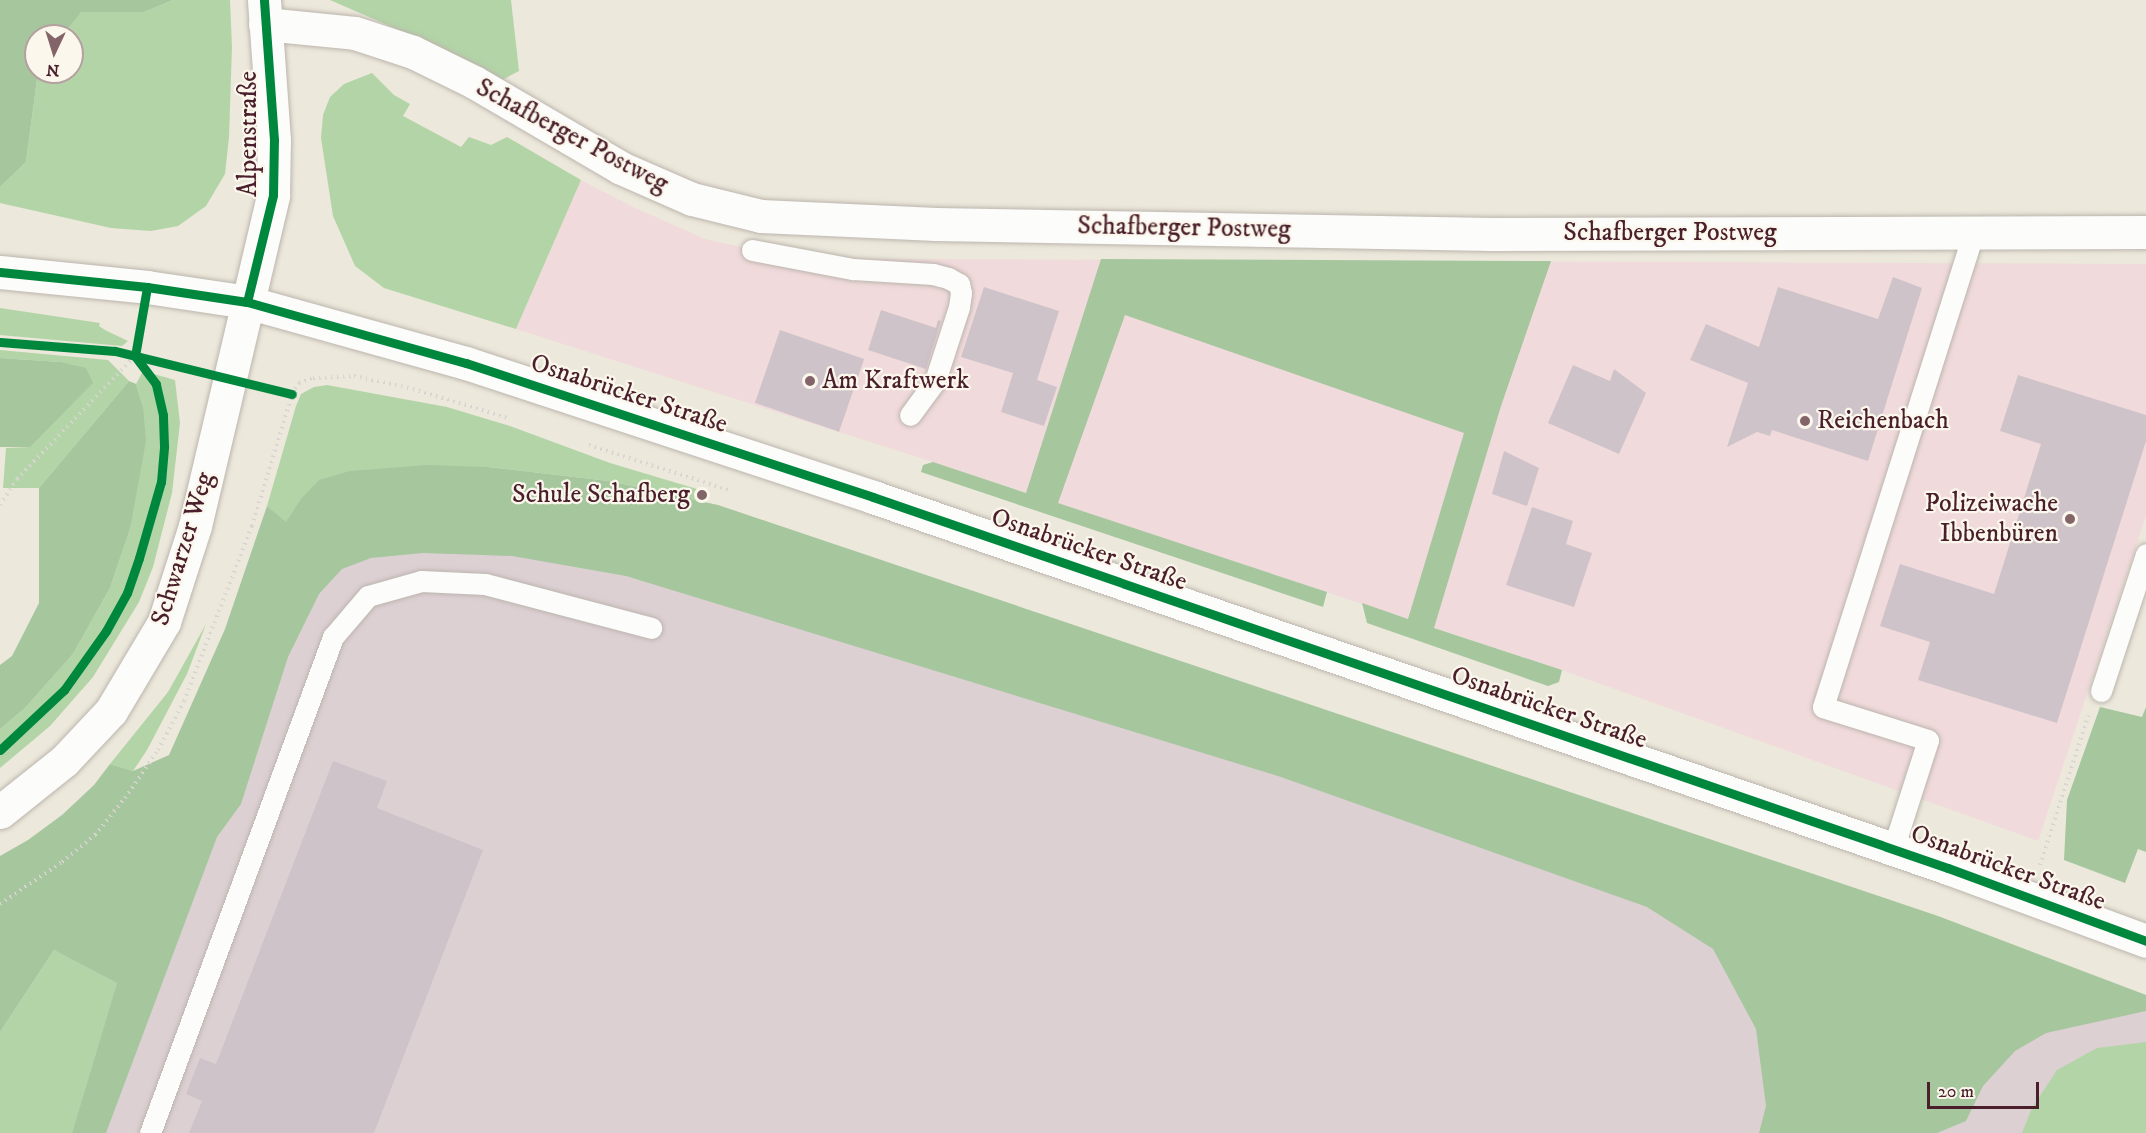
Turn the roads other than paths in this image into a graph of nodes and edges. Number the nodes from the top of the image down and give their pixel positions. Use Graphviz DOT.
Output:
graph roads {
  1 [pos="264,12"];
  2 [pos="1974,232"];
  3 [pos="2146,232"];
  4 [pos="752,250"];
  5 [pos="0,272"];
  6 [pos="247,302"];
  7 [pos="909,415"];
  8 [pos="2146,554"];
  9 [pos="651,628"];
  10 [pos="2101,691"];
  11 [pos="0,812"];
  12 [pos="1893,849"];
  13 [pos="2146,941"];
  14 [pos="150,1133"];
  1 -- 2 [label="street, Schafberger Postweg"];
  1 -- 6 [label="street, Alpenstraße"];
  2 -- 3 [label="street, Schafberger Postweg"];
  2 -- 12 [label="lane"];
  4 -- 7 [label="lane"];
  5 -- 6 [label="street, Osnabrücker Straße"];
  6 -- 11 [label="street, Schwarzer Weg"];
  6 -- 12 [label="street, Osnabrücker Straße"];
  8 -- 10 [label="lane"];
  9 -- 14 [label="lane"];
  12 -- 13 [label="street, Osnabrücker Straße"];
}
